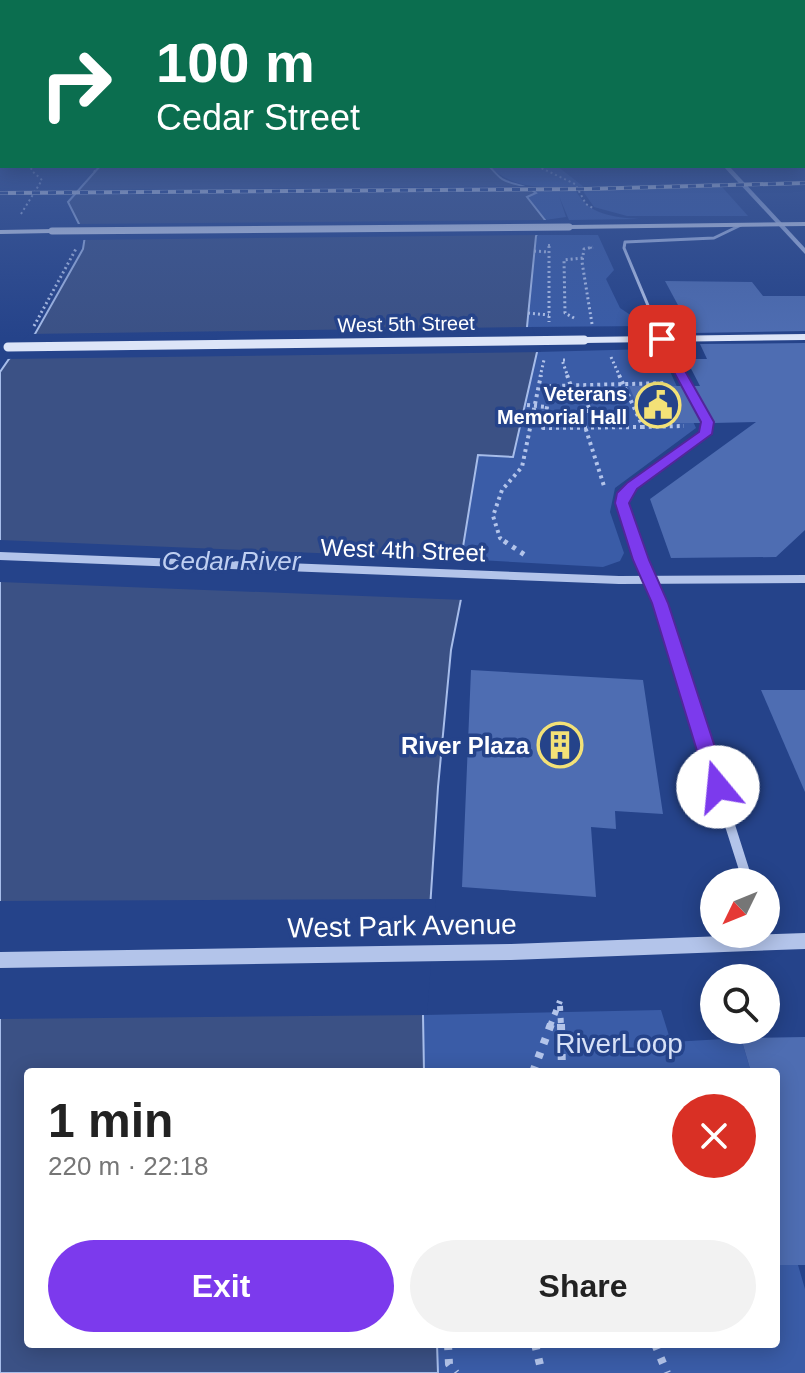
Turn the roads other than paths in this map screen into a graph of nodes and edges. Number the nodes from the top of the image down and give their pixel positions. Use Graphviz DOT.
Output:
graph roads {
  1 [pos="766,210"];
  2 [pos="805,224"];
  3 [pos="741,225"];
  4 [pos="780,225"];
  5 [pos="0,232"];
  6 [pos="805,252"];
  7 [pos="805,337"];
  8 [pos="662,339"];
  9 [pos="4,347"];
  10 [pos="0,556"];
  11 [pos="805,579"];
  12 [pos="649,580"];
  13 [pos="744,868"];
  14 [pos="780,939"];
  15 [pos="805,941"];
  16 [pos="700,942"];
  17 [pos="0,960"];
  1 -- 4 [label="street"];
  2 -- 4 [label="main road"];
  3 -- 4 [label="main road"];
  3 -- 5 [label="main road, bridge"];
  3 -- 8 [label="lane"];
  4 -- 6 [label="street"];
  7 -- 8 [label="main road, West 5th Street"];
  8 -- 9 [label="main road, West 5th Street, bridge"];
  8 -- 12 [label="street"];
  10 -- 12 [label="street, West 4th Street"];
  11 -- 12 [label="street, West 4th Street"];
  12 -- 13 [label="street"];
  14 -- 15 [label="street, West Park Avenue"];
  16 -- 17 [label="street, West Park Avenue"];
}
